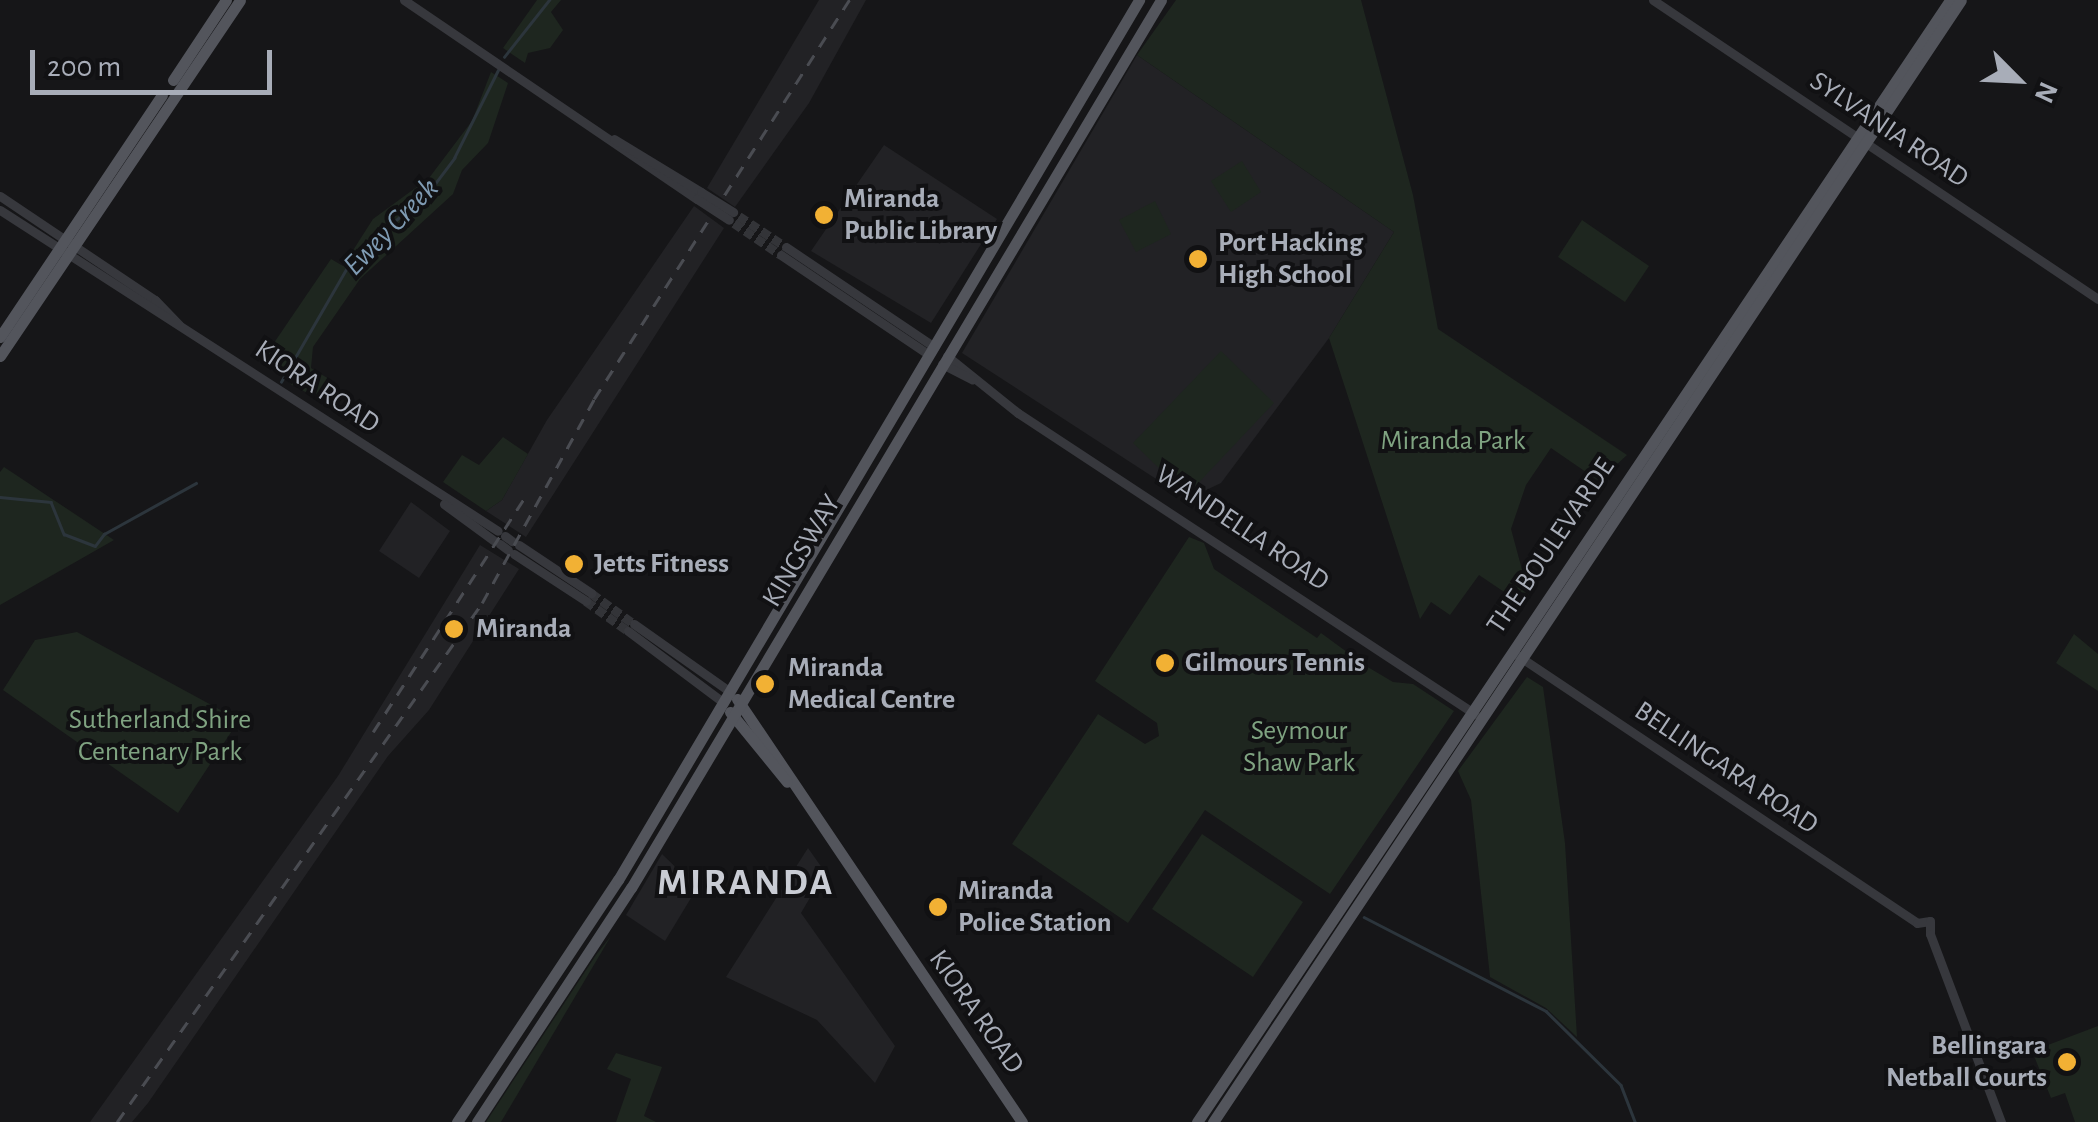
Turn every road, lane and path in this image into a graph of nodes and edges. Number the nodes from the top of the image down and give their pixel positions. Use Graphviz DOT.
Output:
graph roads {
  1 [pos="226,0"];
  2 [pos="240,0"];
  3 [pos="391,0"];
  4 [pos="402,0"];
  5 [pos="1138,0"];
  6 [pos="1160,0"];
  7 [pos="1653,0"];
  8 [pos="1950,0"];
  9 [pos="1960,0"];
  10 [pos="1080,98"];
  11 [pos="1093,106"];
  12 [pos="1862,138"];
  13 [pos="0,196"];
  14 [pos="0,210"];
  15 [pos="734,218"];
  16 [pos="67,248"];
  17 [pos="784,251"];
  18 [pos="2098,299"];
  19 [pos="0,337"];
  20 [pos="932,351"];
  21 [pos="0,356"];
  22 [pos="944,360"];
  23 [pos="588,597"];
  24 [pos="631,628"];
  25 [pos="1510,650"];
  26 [pos="1522,658"];
  27 [pos="726,696"];
  28 [pos="741,703"];
  29 [pos="1470,710"];
  30 [pos="733,716"];
  31 [pos="1482,718"];
  32 [pos="787,782"];
  33 [pos="612,889"];
  34 [pos="625,898"];
  35 [pos="536,1005"];
  36 [pos="551,1012"];
  37 [pos="457,1122"];
  38 [pos="477,1122"];
  39 [pos="1022,1122"];
  40 [pos="1198,1122"];
  41 [pos="1213,1122"];
  42 [pos="2001,1122"];
  1 -- 16 [label="main road"];
  2 -- 16 [label="main road"];
  3 -- 4 [label="street"];
  4 -- 15 [label="street, bridge"];
  5 -- 10 [label="main road, KINGSWAY"];
  6 -- 11 [label="main road, KINGSWAY"];
  7 -- 12 [label="street, SYLVANIA ROAD"];
  8 -- 12 [label="main road, THE BOULEVARDE"];
  9 -- 12 [label="main road, THE BOULEVARDE"];
  10 -- 11 [label="main road"];
  10 -- 20 [label="main road, KINGSWAY"];
  11 -- 22 [label="main road, KINGSWAY"];
  12 -- 18 [label="street, SYLVANIA ROAD"];
  12 -- 25 [label="main road, THE BOULEVARDE"];
  12 -- 26 [label="main road, THE BOULEVARDE"];
  13 -- 16 [label="street, KIORA ROAD"];
  14 -- 16 [label="street, KIORA ROAD"];
  16 -- 19 [label="main road"];
  16 -- 21 [label="main road"];
  16 -- 23 [label="street, KIORA ROAD"];
  17 -- 20 [label="street, WANDELLA ROAD"];
  20 -- 22 [label="main road, WANDELLA ROAD"];
  20 -- 27 [label="main road, KINGSWAY"];
  22 -- 28 [label="main road, KINGSWAY"];
  22 -- 29 [label="street, WANDELLA ROAD"];
  24 -- 27 [label="street, KIORA ROAD"];
  25 -- 26 [label="street, BELLINGARA ROAD"];
  25 -- 29 [label="main road, THE BOULEVARDE"];
  26 -- 31 [label="main road, THE BOULEVARDE"];
  26 -- 42 [label="street, BELLINGARA ROAD"];
  27 -- 28 [label="main road, KIORA ROAD"];
  27 -- 30 [label="main road, KIORA ROAD"];
  27 -- 33 [label="main road, KINGSWAY"];
  28 -- 30 [label="main road, KINGSWAY"];
  28 -- 32 [label="main road, KIORA ROAD"];
  29 -- 31 [label="street, WANDELLA ROAD"];
  29 -- 40 [label="main road, THE BOULEVARDE"];
  30 -- 32 [label="main road, KIORA ROAD"];
  30 -- 34 [label="main road, KINGSWAY"];
  31 -- 41 [label="main road, THE BOULEVARDE"];
  32 -- 39 [label="main road, KIORA ROAD"];
  33 -- 34 [label="main road"];
  33 -- 35 [label="main road, KINGSWAY"];
  34 -- 36 [label="main road, KINGSWAY"];
  35 -- 36 [label="main road"];
  35 -- 37 [label="main road, KINGSWAY"];
  36 -- 38 [label="main road, KINGSWAY"];
}
